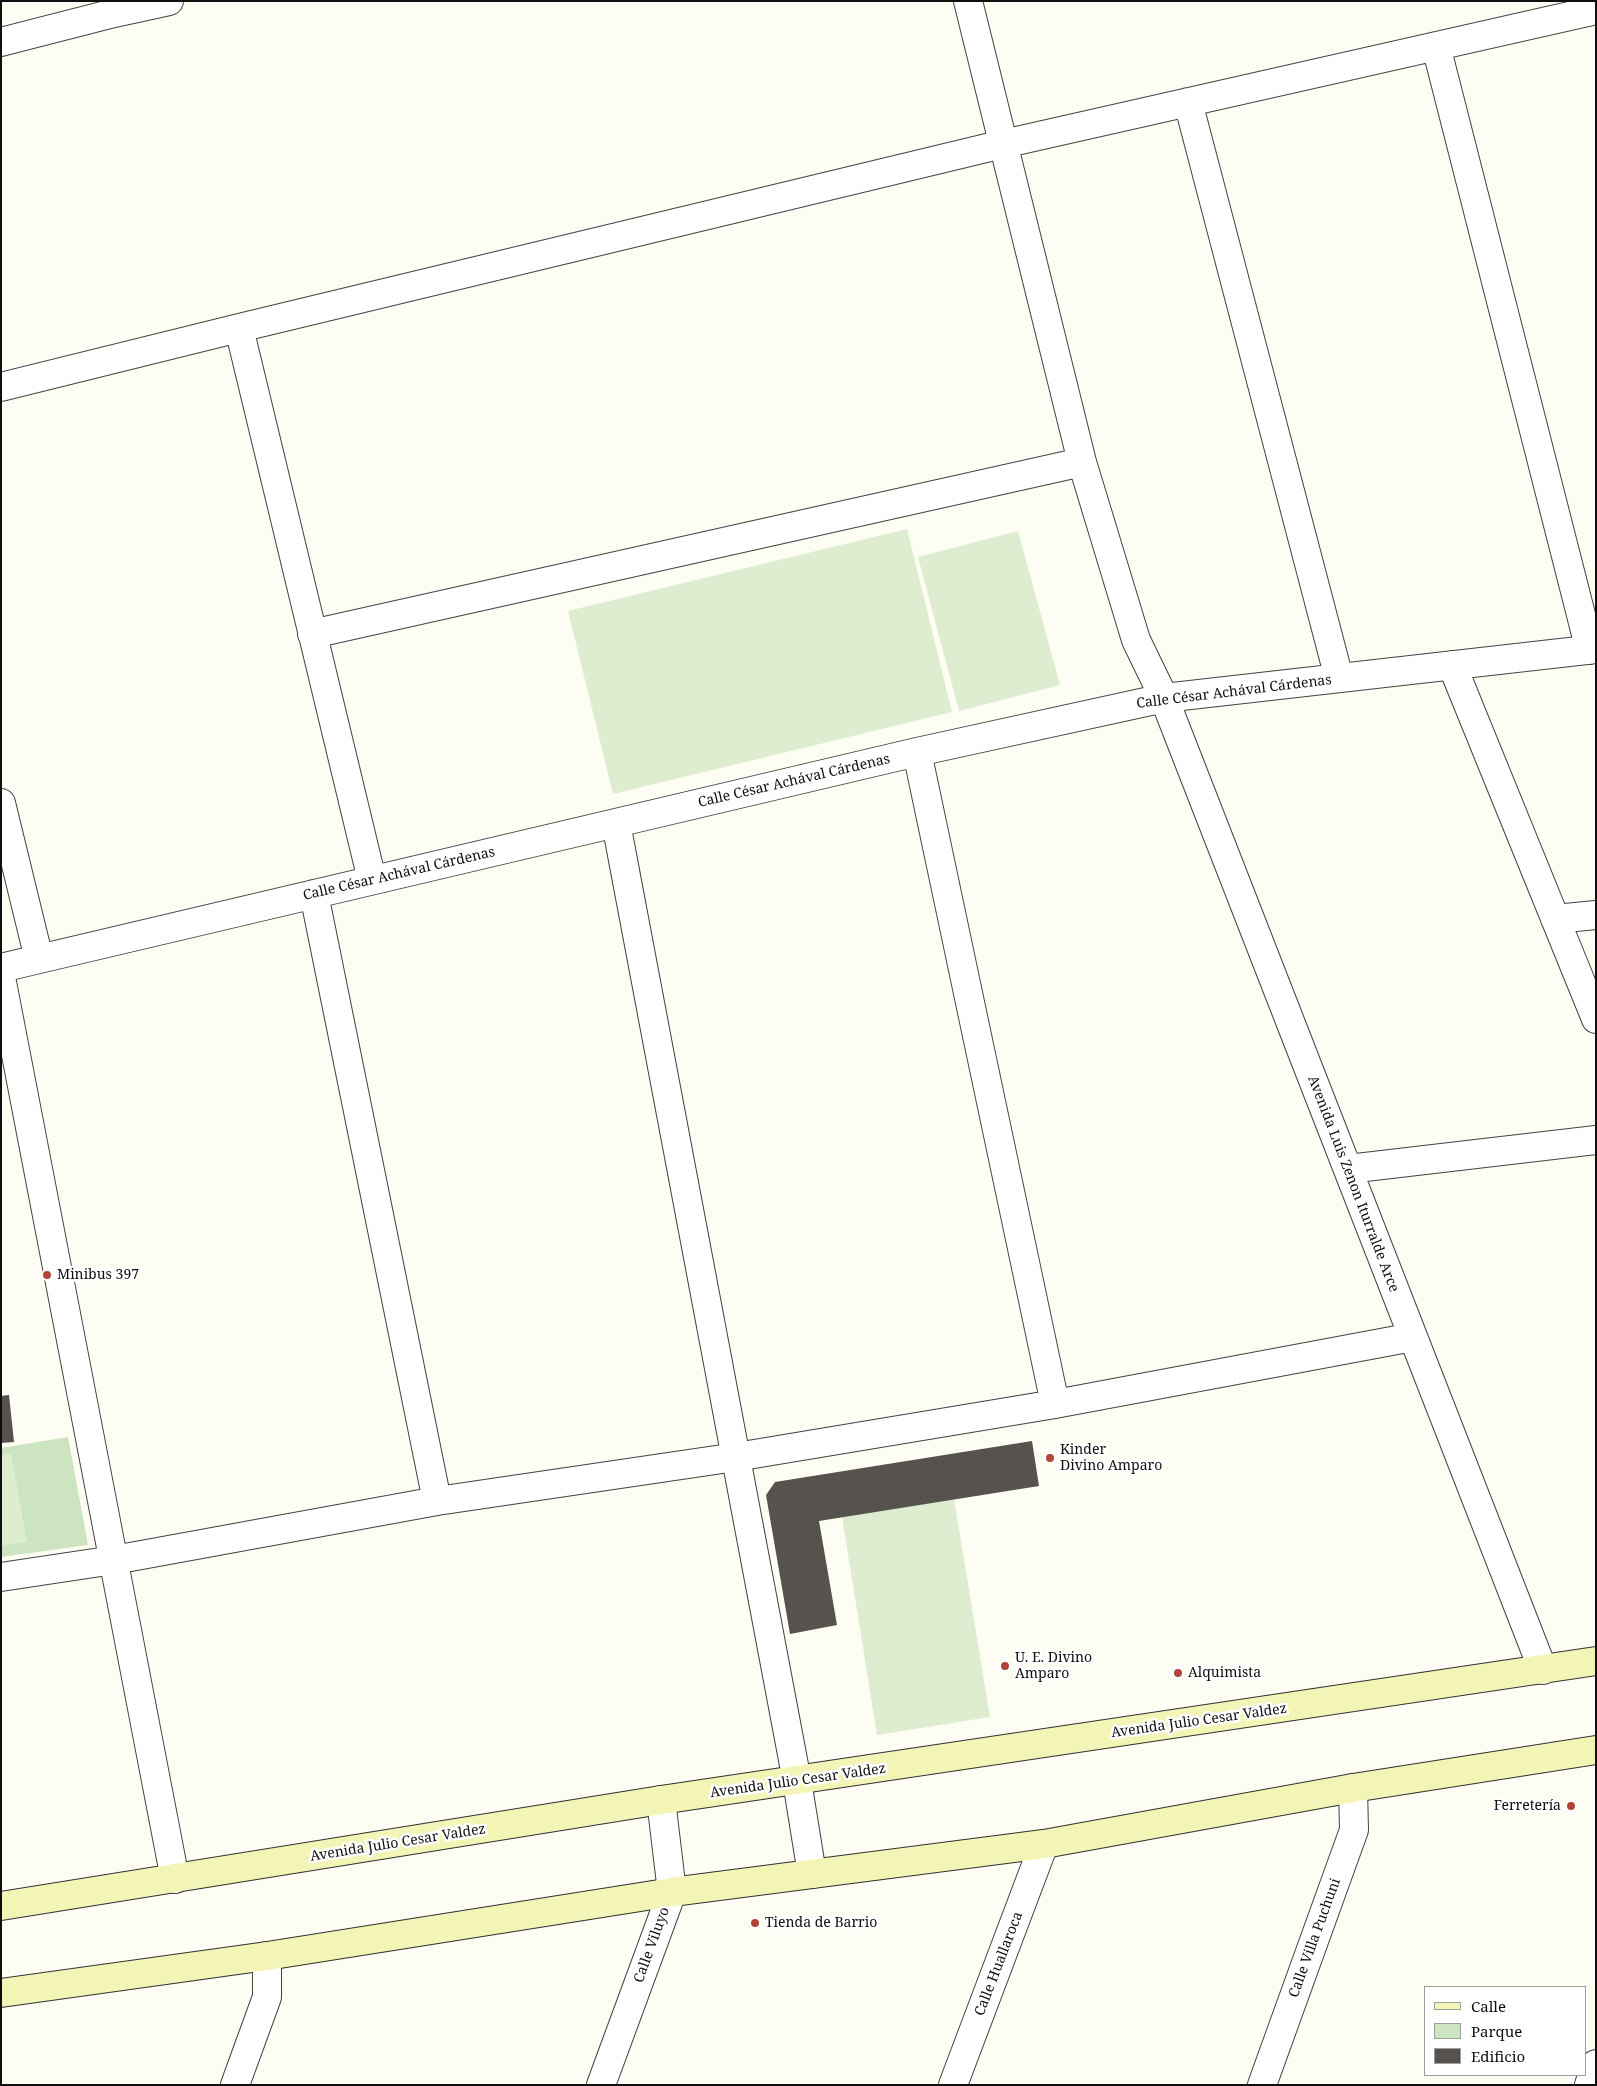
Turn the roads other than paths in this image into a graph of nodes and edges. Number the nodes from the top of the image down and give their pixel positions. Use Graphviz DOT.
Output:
graph roads {
  1 [pos="169,1"];
  2 [pos="968,1"];
  3 [pos="112,7"];
  4 [pos="1596,10"];
  5 [pos="1,42"];
  6 [pos="1436,46"];
  7 [pos="1188,102"];
  8 [pos="1003,144"];
  9 [pos="238,328"];
  10 [pos="1,387"];
  11 [pos="1082,462"];
  12 [pos="312,634"];
  13 [pos="1593,649"];
  14 [pos="1452,665"];
  15 [pos="1339,678"];
  16 [pos="1164,698"];
  17 [pos="917,752"];
  18 [pos="1,803"];
  19 [pos="616,823"];
  20 [pos="372,880"];
  21 [pos="314,894"];
  22 [pos="1596,915"];
  23 [pos="1555,919"];
  24 [pos="38,959"];
  25 [pos="1,968"];
  26 [pos="1,978"];
  27 [pos="1596,1019"];
  28 [pos="1596,1140"];
  29 [pos="1348,1169"];
  30 [pos="1413,1337"];
  31 [pos="1055,1404"];
  32 [pos="736,1457"];
  33 [pos="437,1502"];
  34 [pos="114,1560"];
  35 [pos="1,1577"];
  36 [pos="1596,1661"];
  37 [pos="1543,1670"];
  38 [pos="1596,1750"];
  39 [pos="797,1781"];
  40 [pos="1353,1788"];
  41 [pos="661,1800"];
  42 [pos="1044,1844"];
  43 [pos="812,1874"];
  44 [pos="175,1879"];
  45 [pos="672,1892"];
  46 [pos="1,1906"];
  47 [pos="267,1956"];
  48 [pos="1,1993"];
  49 [pos="1596,2064"];
  50 [pos="235,2085"];
  51 [pos="602,2085"];
  52 [pos="953,2085"];
  53 [pos="1262,2085"];
  54 [pos="1589,2085"];
  1 -- 3 [label="street"];
  2 -- 8 [label="street, Avenida Luis Zenon Iturralde Arce"];
  3 -- 5 [label="street"];
  4 -- 6 [label="street"];
  6 -- 7 [label="street"];
  6 -- 13 [label="street"];
  7 -- 8 [label="street"];
  7 -- 15 [label="street"];
  8 -- 9 [label="street"];
  8 -- 11 [label="street, Avenida Luis Zenon Iturralde Arce"];
  9 -- 10 [label="street"];
  9 -- 12 [label="street"];
  11 -- 12 [label="street"];
  11 -- 16 [label="street, Avenida Luis Zenon Iturralde Arce"];
  12 -- 20 [label="street"];
  13 -- 14 [label="street, Calle César Achával Cárdenas"];
  14 -- 15 [label="street, Calle César Achával Cárdenas"];
  14 -- 23 [label="street"];
  15 -- 16 [label="street, Calle César Achával Cárdenas"];
  16 -- 17 [label="street, Calle César Achával Cárdenas"];
  16 -- 29 [label="street, Avenida Luis Zenon Iturralde Arce"];
  17 -- 19 [label="street, Calle César Achával Cárdenas"];
  17 -- 31 [label="street"];
  18 -- 24 [label="street"];
  19 -- 20 [label="street, Calle César Achával Cárdenas"];
  19 -- 32 [label="street"];
  20 -- 21 [label="street, Calle César Achával Cárdenas"];
  21 -- 24 [label="street, Calle César Achával Cárdenas"];
  21 -- 33 [label="street"];
  22 -- 23 [label="street"];
  23 -- 27 [label="street"];
  24 -- 25 [label="street, Calle César Achával Cárdenas"];
  26 -- 34 [label="street"];
  28 -- 29 [label="street"];
  29 -- 30 [label="street, Avenida Luis Zenon Iturralde Arce"];
  30 -- 31 [label="street"];
  30 -- 37 [label="street, Avenida Luis Zenon Iturralde Arce"];
  31 -- 32 [label="street"];
  32 -- 33 [label="street"];
  32 -- 39 [label="street"];
  33 -- 34 [label="street"];
  34 -- 35 [label="street"];
  34 -- 44 [label="street"];
  36 -- 37 [label="main road, Avenida Julio Cesar Valdez"];
  37 -- 39 [label="main road, Avenida Julio Cesar Valdez"];
  38 -- 40 [label="main road"];
  39 -- 41 [label="main road, Avenida Julio Cesar Valdez"];
  39 -- 43 [label="street"];
  40 -- 42 [label="main road"];
  40 -- 53 [label="street, Calle Villa Puchuni"];
  41 -- 44 [label="main road, Avenida Julio Cesar Valdez"];
  41 -- 45 [label="street, Calle Viluyo"];
  42 -- 43 [label="main road"];
  42 -- 52 [label="street, Calle Huallaroca"];
  43 -- 45 [label="main road"];
  44 -- 46 [label="main road, Avenida Julio Cesar Valdez"];
  45 -- 47 [label="main road"];
  45 -- 51 [label="street, Calle Viluyo"];
  47 -- 48 [label="main road"];
  47 -- 50 [label="street"];
  49 -- 54 [label="street"];
}
